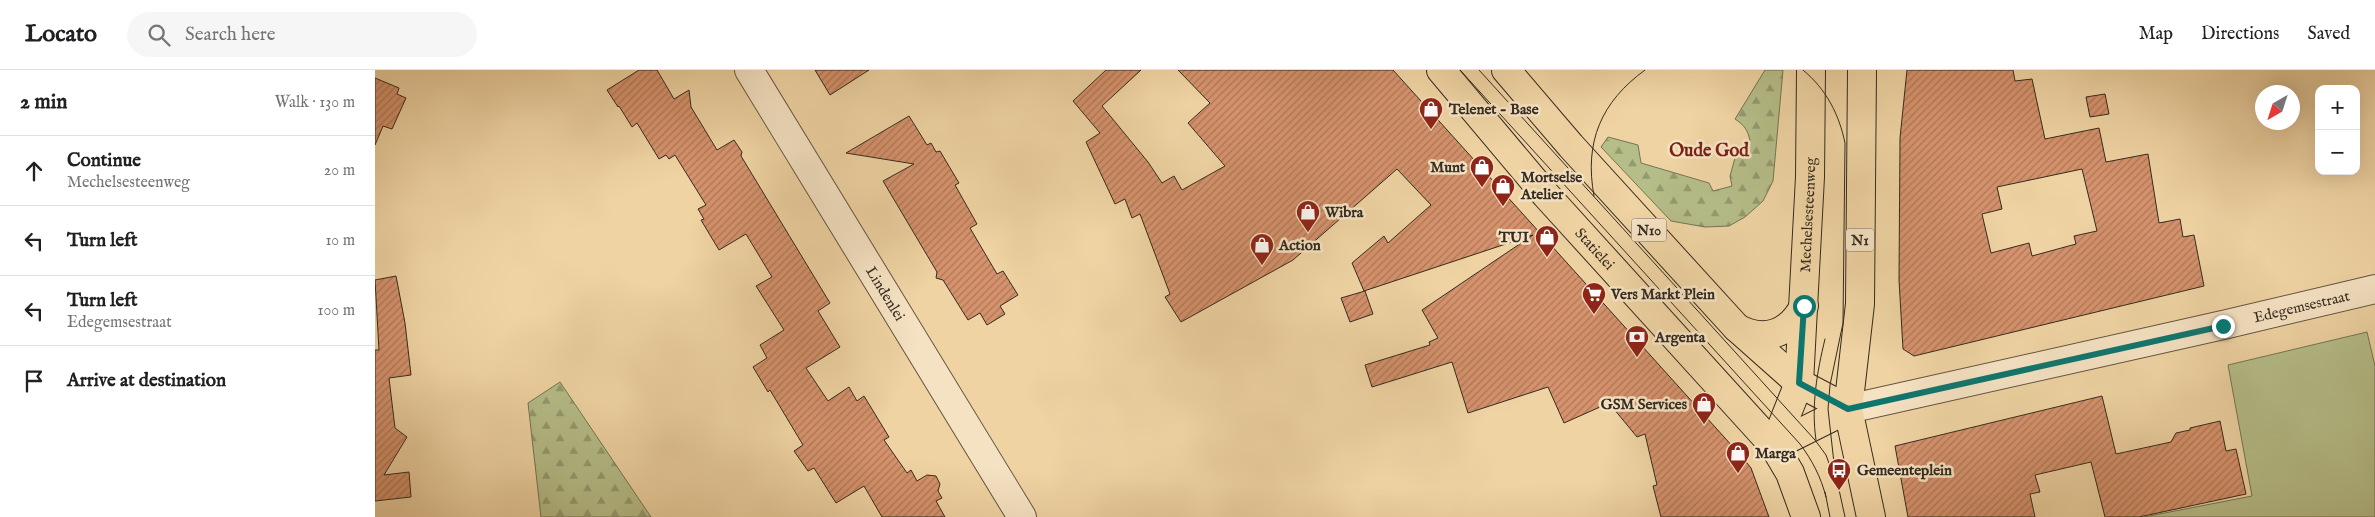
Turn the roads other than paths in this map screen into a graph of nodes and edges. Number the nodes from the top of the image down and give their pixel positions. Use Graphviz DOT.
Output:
graph roads {
  1 [pos="749,70"];
  2 [pos="1441,70"];
  3 [pos="1506,70"];
  4 [pos="1811,70"];
  5 [pos="1862,70"];
  6 [pos="2375,289"];
  7 [pos="1804,306"];
  8 [pos="1736,327"];
  9 [pos="1799,383"];
  10 [pos="1848,409"];
  11 [pos="1774,446"];
  12 [pos="1022,517"];
  13 [pos="1806,517"];
  14 [pos="1871,517"];
  1 -- 12 [label="street, Lindenlei"];
  2 -- 11 [label="main road, Statielei"];
  3 -- 8 [label="main road, N10"];
  4 -- 7 [label="main road, Mechelsesteenweg"];
  5 -- 10 [label="main road, N1"];
  6 -- 10 [label="street, Edegemsestraat"];
  7 -- 8 [label="main road"];
  7 -- 9 [label="main road, Mechelsesteenweg"];
  8 -- 9 [label="main road, N10"];
  9 -- 10 [label="main road"];
  9 -- 11 [label="main road, Mechelsesteenweg"];
  10 -- 11 [label="main road"];
  10 -- 14 [label="main road, N1"];
  11 -- 13 [label="main road, Statielei"];
}
